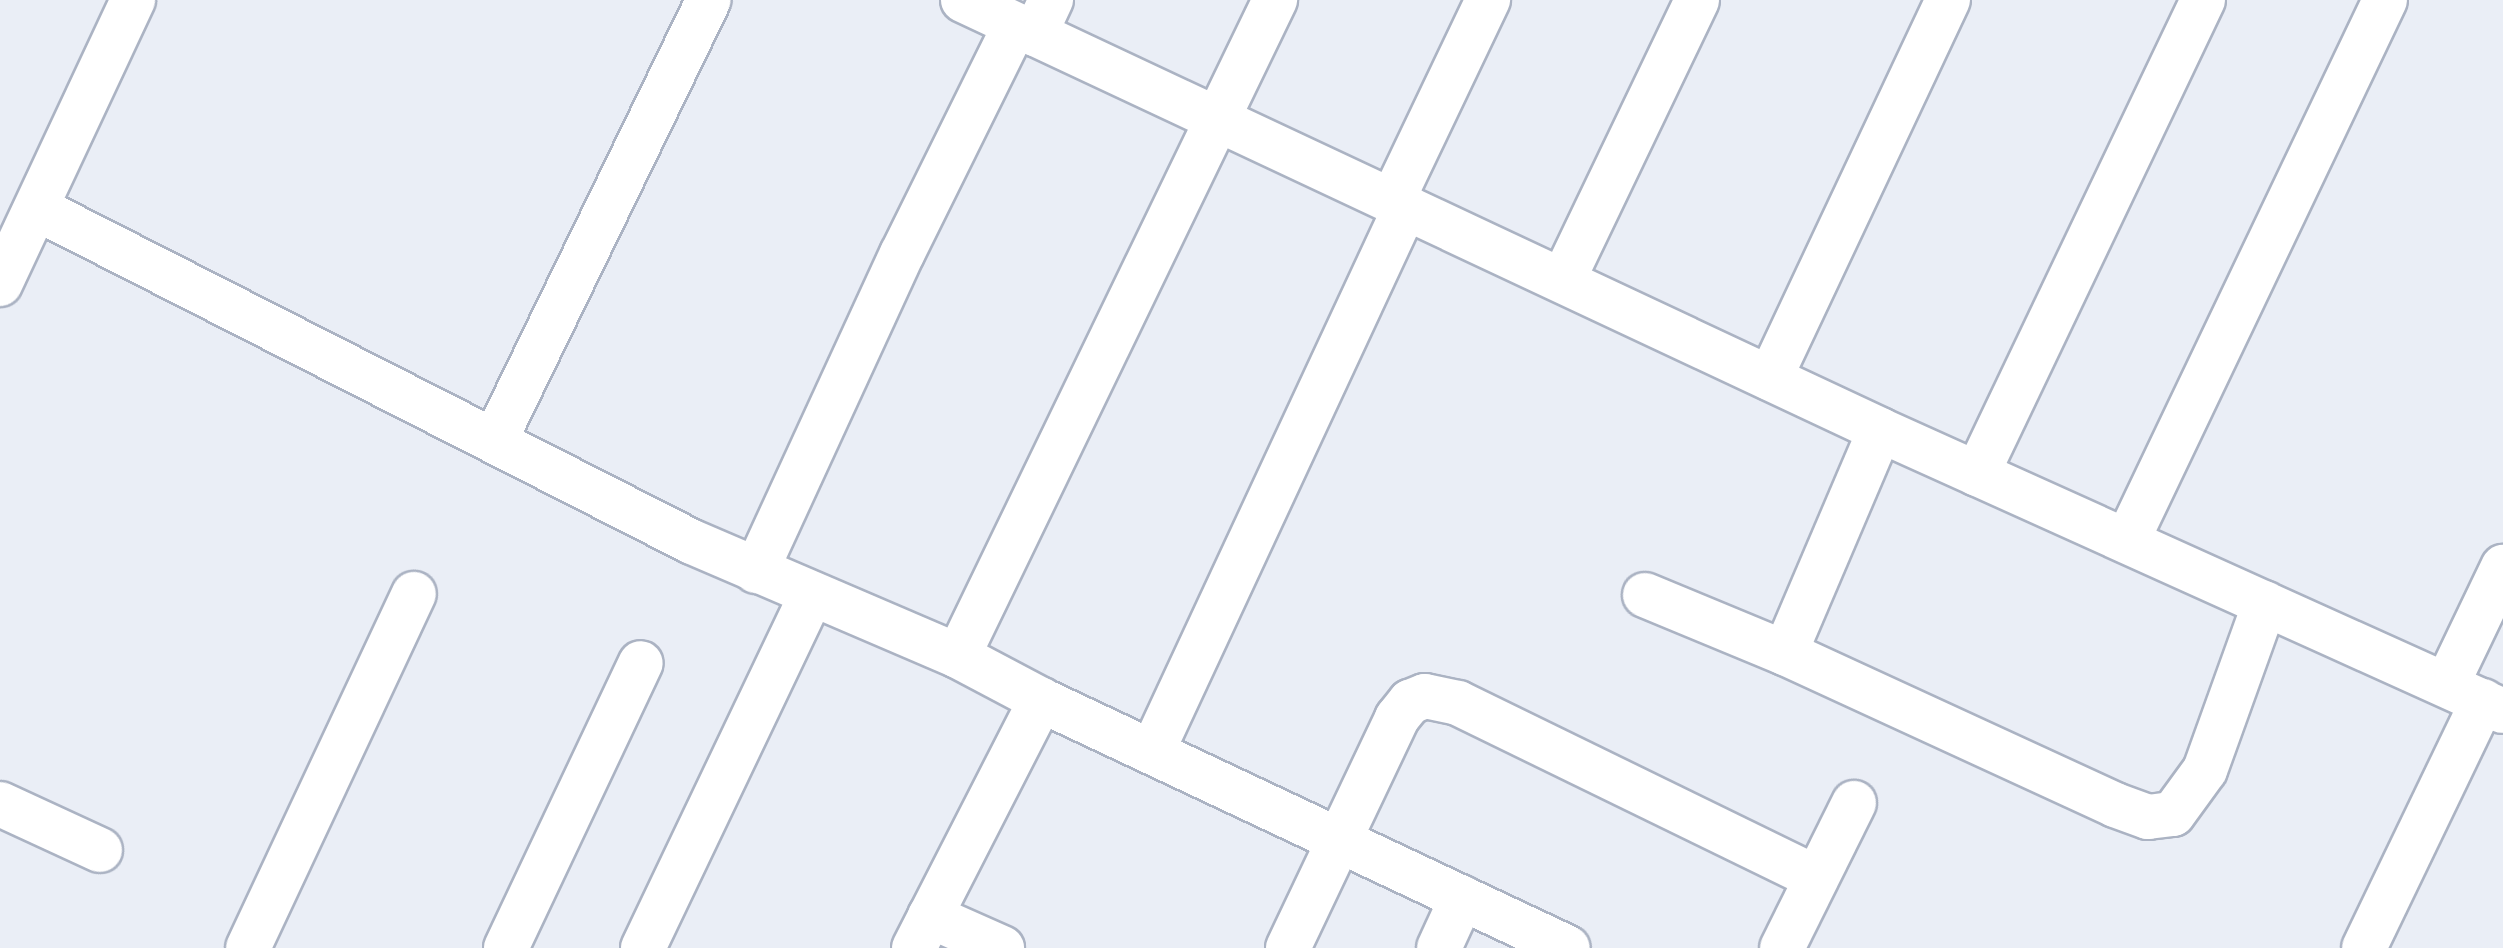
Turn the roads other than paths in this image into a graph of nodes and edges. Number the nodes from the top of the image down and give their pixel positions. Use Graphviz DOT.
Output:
graph roads {
  1 [pos="133,0"];
  2 [pos="709,0"];
  3 [pos="963,0"];
  4 [pos="1275,0"];
  5 [pos="1488,0"];
  6 [pos="1697,0"];
  7 [pos="1948,0"];
  8 [pos="2203,0"];
  9 [pos="2385,0"];
  10 [pos="1034,20"];
  11 [pos="1218,122"];
  12 [pos="1400,203"];
  13 [pos="36,208"];
  14 [pos="1563,280"];
  15 [pos="0,284"];
  16 [pos="1770,378"];
  17 [pos="1880,430"];
  18 [pos="495,440"];
  19 [pos="1977,474"];
  20 [pos="2127,541"];
  21 [pos="2503,567"];
  22 [pos="756,571"];
  23 [pos="414,594"];
  24 [pos="1645,595"];
  25 [pos="811,596"];
  26 [pos="2265,603"];
  27 [pos="1785,653"];
  28 [pos="958,656"];
  29 [pos="641,663"];
  30 [pos="2478,699"];
  31 [pos="1041,700"];
  32 [pos="1152,752"];
  33 [pos="1854,803"];
  34 [pos="0,804"];
  35 [pos="1339,840"];
  36 [pos="100,850"];
  37 [pos="1815,877"];
  38 [pos="1462,898"];
  39 [pos="922,932"];
  40 [pos="248,948"];
  41 [pos="506,948"];
  42 [pos="643,948"];
  43 [pos="1002,948"];
  44 [pos="1288,948"];
  45 [pos="1439,948"];
  46 [pos="1568,948"];
  47 [pos="1782,948"];
  48 [pos="2364,948"];
  1 -- 13 [label="street"];
  2 -- 18 [label="street"];
  3 -- 10 [label="street"];
  4 -- 11 [label="street"];
  5 -- 12 [label="street"];
  6 -- 14 [label="street"];
  7 -- 16 [label="street"];
  8 -- 19 [label="street"];
  9 -- 20 [label="street"];
  10 -- 11 [label="street"];
  10 -- 22 [label="street"];
  11 -- 12 [label="street"];
  11 -- 28 [label="street"];
  12 -- 14 [label="street"];
  12 -- 32 [label="street"];
  13 -- 15 [label="street"];
  13 -- 18 [label="street"];
  14 -- 16 [label="street"];
  16 -- 17 [label="street"];
  17 -- 19 [label="street"];
  17 -- 27 [label="street"];
  18 -- 22 [label="street"];
  19 -- 20 [label="street"];
  20 -- 26 [label="street"];
  21 -- 30 [label="street"];
  22 -- 25 [label="street"];
  23 -- 40 [label="street"];
  24 -- 27 [label="street"];
  25 -- 28 [label="street"];
  25 -- 42 [label="street"];
  26 -- 27 [label="street"];
  26 -- 30 [label="street"];
  28 -- 31 [label="street"];
  29 -- 41 [label="street"];
  30 -- 48 [label="street"];
  31 -- 32 [label="street"];
  31 -- 39 [label="street"];
  32 -- 35 [label="street"];
  33 -- 37 [label="street"];
  34 -- 36 [label="street"];
  35 -- 37 [label="street"];
  35 -- 38 [label="street"];
  35 -- 44 [label="street"];
  37 -- 47 [label="street"];
  38 -- 45 [label="street"];
  38 -- 46 [label="street"];
  39 -- 43 [label="street"];
}
